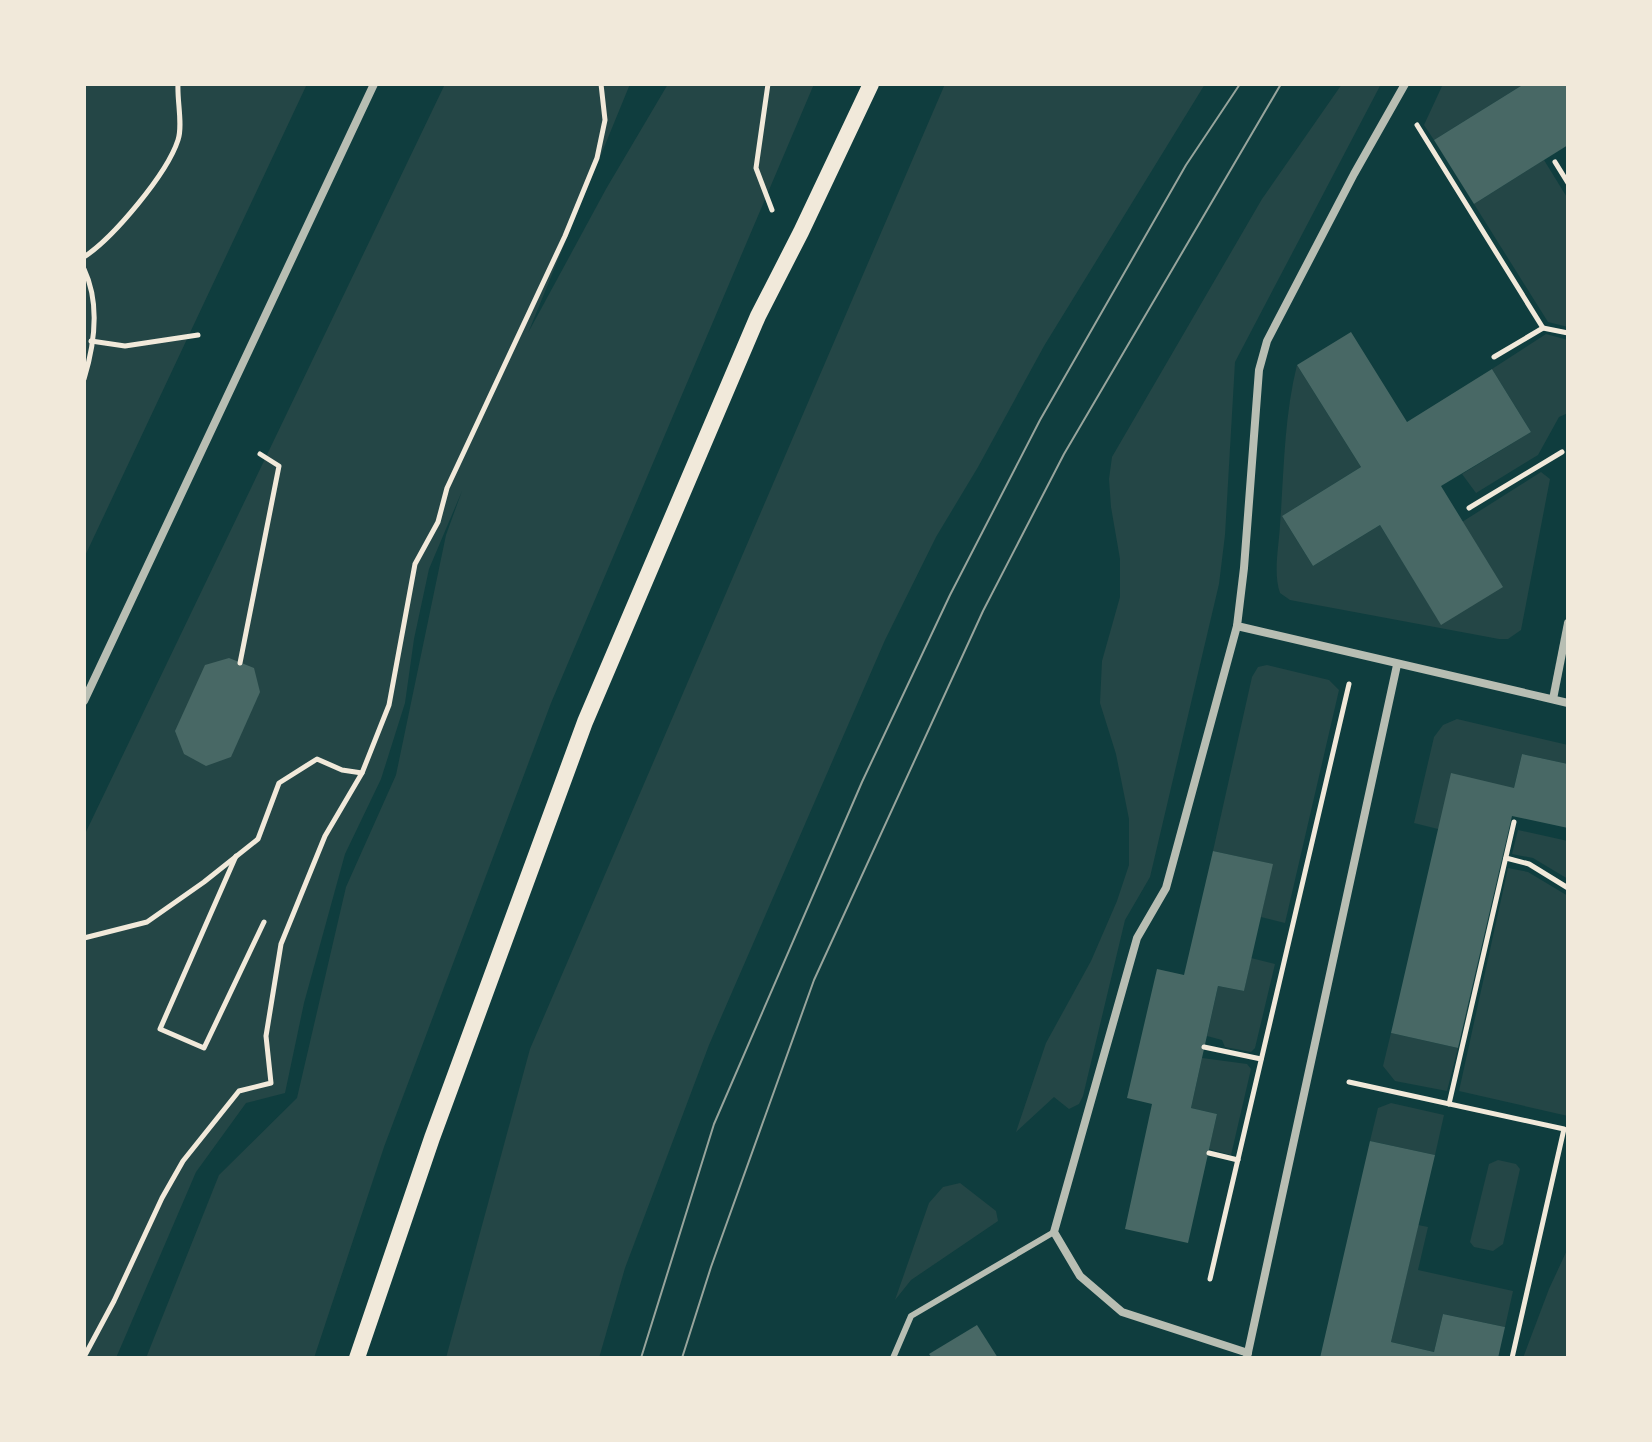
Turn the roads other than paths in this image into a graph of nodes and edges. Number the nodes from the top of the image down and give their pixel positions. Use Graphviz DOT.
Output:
graph roads {
  1 [pos="374,84"];
  2 [pos="871,84"];
  3 [pos="1405,84"];
  4 [pos="1568,623"];
  5 [pos="1237,626"];
  6 [pos="1397,665"];
  7 [pos="1553,699"];
  8 [pos="84,701"];
  9 [pos="1568,703"];
  10 [pos="1054,1232"];
  11 [pos="1247,1356"];
  12 [pos="357,1358"];
  13 [pos="893,1358"];
  1 -- 8 [label="street"];
  2 -- 12 [label="main road"];
  3 -- 5 [label="street"];
  4 -- 7 [label="street"];
  5 -- 6 [label="street"];
  5 -- 10 [label="street"];
  6 -- 7 [label="street"];
  6 -- 11 [label="street"];
  7 -- 9 [label="street"];
  10 -- 11 [label="street"];
  10 -- 13 [label="lane"];
}
